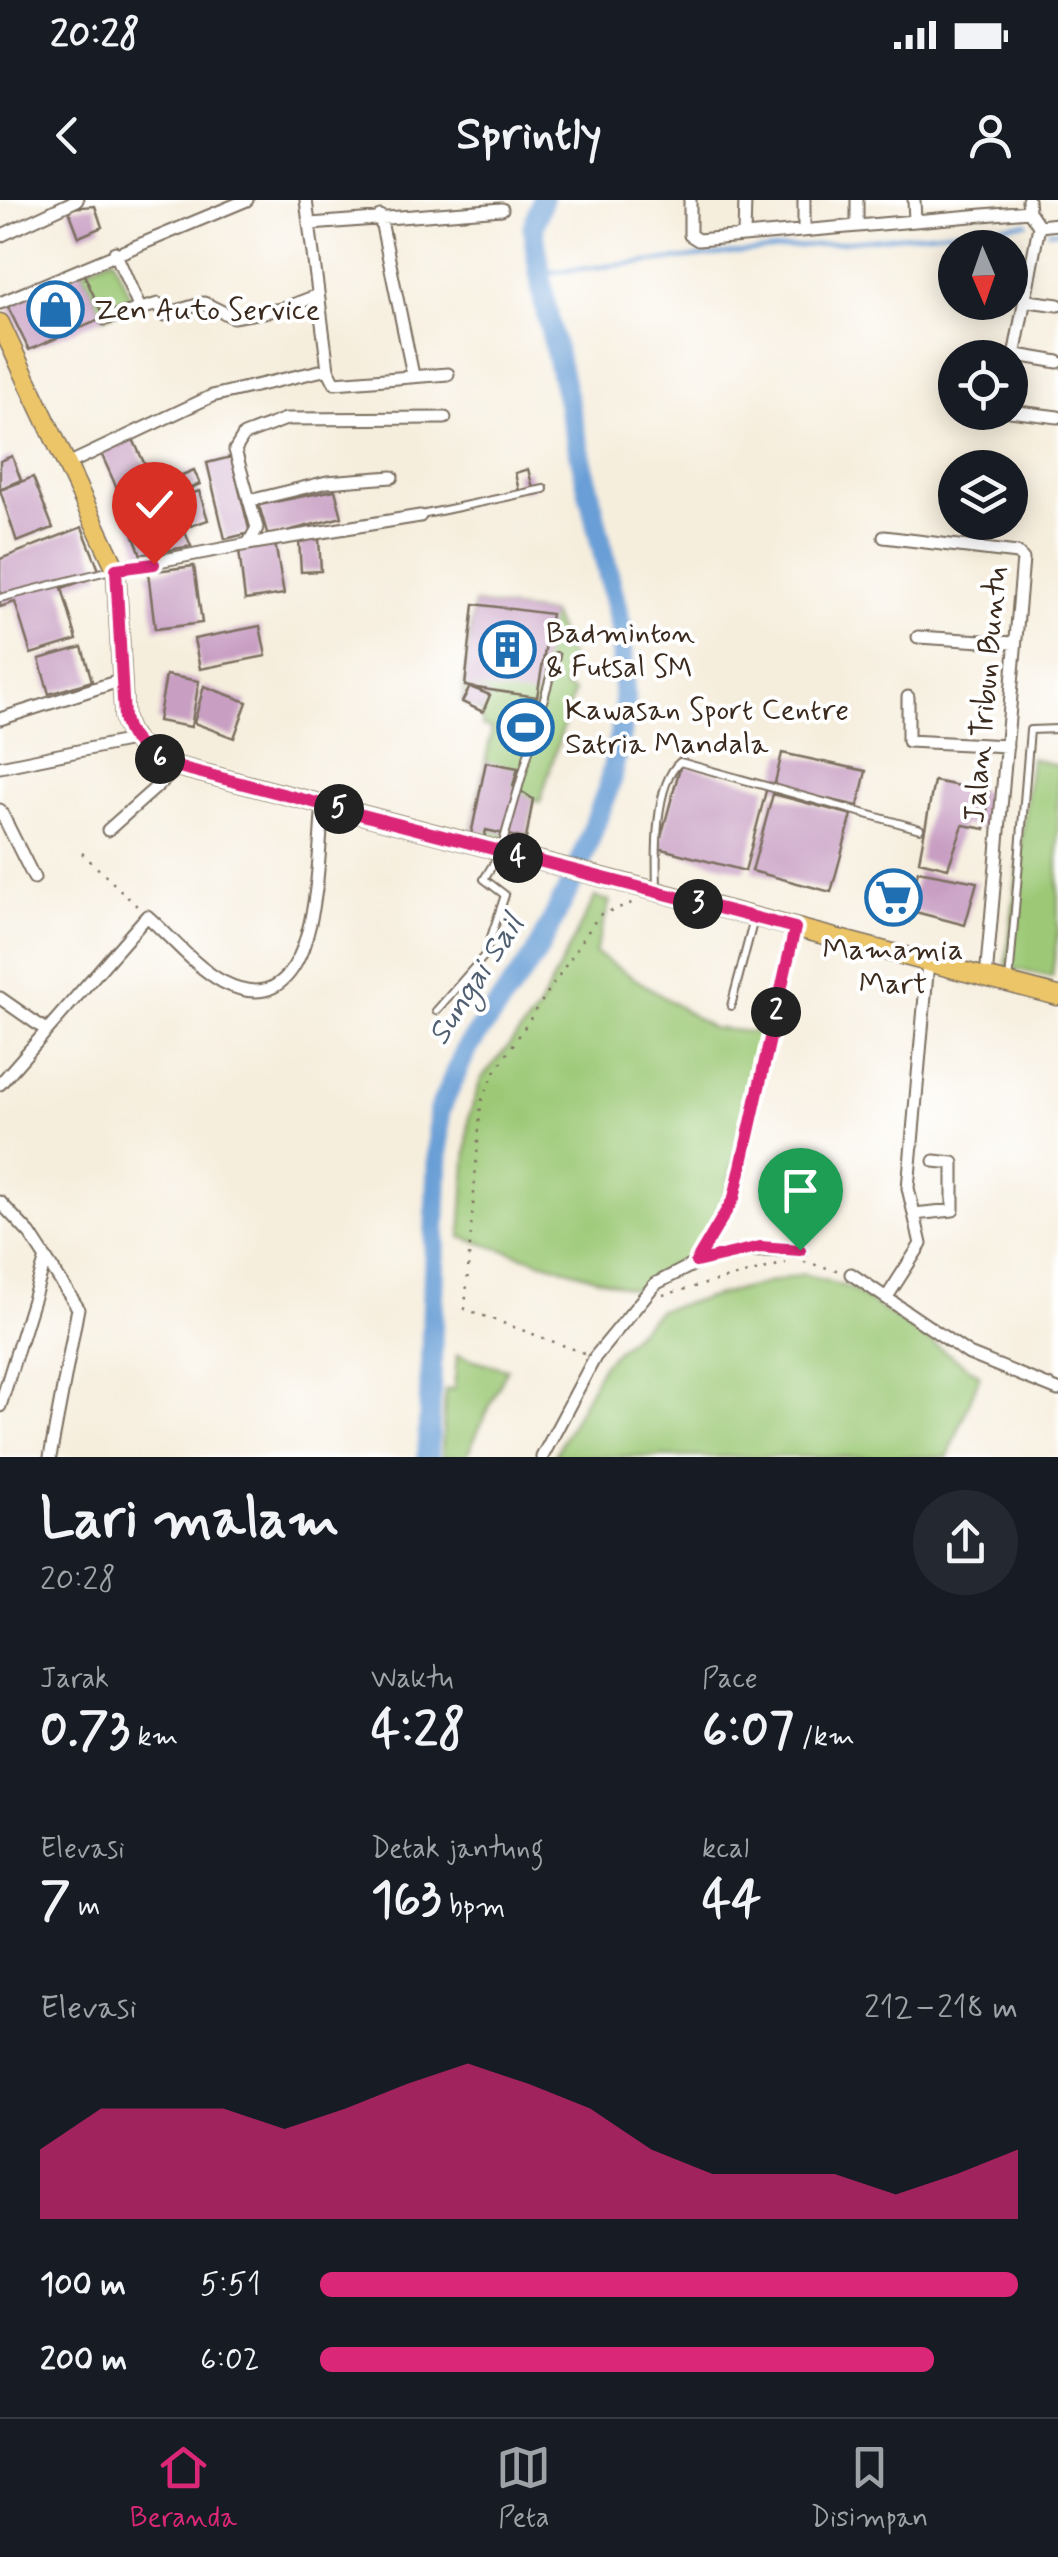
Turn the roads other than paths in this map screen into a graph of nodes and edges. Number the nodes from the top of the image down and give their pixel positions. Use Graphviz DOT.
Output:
graph roads {
  1 [pos="78,200"];
  2 [pos="247,200"];
  3 [pos="306,200"];
  4 [pos="690,200"];
  5 [pos="745,200"];
  6 [pos="804,200"];
  7 [pos="857,200"];
  8 [pos="914,200"];
  9 [pos="970,200"];
  10 [pos="1028,206"];
  11 [pos="502,209"];
  12 [pos="970,215"];
  13 [pos="380,216"];
  14 [pos="914,221"];
  15 [pos="311,224"];
  16 [pos="857,224"];
  17 [pos="1058,224"];
  18 [pos="1039,226"];
  19 [pos="804,228"];
  20 [pos="744,235"];
  21 [pos="0,236"];
  22 [pos="115,252"];
  23 [pos="316,296"];
  24 [pos="1028,301"];
  25 [pos="0,303"];
  26 [pos="1058,305"];
  27 [pos="140,309"];
  28 [pos="105,320"];
  29 [pos="0,323"];
  30 [pos="6,352"];
  31 [pos="1028,357"];
  32 [pos="1058,362"];
  33 [pos="328,369"];
  34 [pos="448,374"];
  35 [pos="414,375"];
  36 [pos="1028,413"];
  37 [pos="1058,417"];
  38 [pos="445,418"];
  39 [pos="70,463"];
  40 [pos="392,477"];
  41 [pos="544,489"];
  42 [pos="249,501"];
  43 [pos="420,516"];
  44 [pos="884,537"];
  45 [pos="248,544"];
  46 [pos="116,569"];
  47 [pos="0,598"];
  48 [pos="918,637"];
  49 [pos="1014,643"];
  50 [pos="556,656"];
  51 [pos="122,680"];
  52 [pos="908,697"];
  53 [pos="0,719"];
  54 [pos="1058,729"];
  55 [pos="132,740"];
  56 [pos="1007,746"];
  57 [pos="0,767"];
  58 [pos="179,767"];
  59 [pos="323,804"];
  60 [pos="0,810"];
  61 [pos="920,829"];
  62 [pos="108,830"];
  63 [pos="508,855"];
  64 [pos="34,878"];
  65 [pos="650,892"];
  66 [pos="754,918"];
  67 [pos="795,928"];
  68 [pos="928,962"];
  69 [pos="986,978"];
  70 [pos="1008,983"];
  71 [pos="1058,996"];
  72 [pos="0,998"];
  73 [pos="731,1006"];
  74 [pos="436,1012"];
  75 [pos="46,1030"];
  76 [pos="0,1084"];
  77 [pos="934,1161"];
  78 [pos="0,1202"];
  79 [pos="914,1214"];
  80 [pos="800,1250"];
  81 [pos="46,1258"];
  82 [pos="696,1262"];
  83 [pos="851,1274"];
  84 [pos="887,1298"];
  85 [pos="1058,1390"];
  86 [pos="0,1406"];
  87 [pos="50,1457"];
  88 [pos="542,1457"];
  1 -- 21 [label="street"];
  2 -- 22 [label="street"];
  3 -- 15 [label="street"];
  4 -- 20 [label="street"];
  5 -- 20 [label="street"];
  6 -- 19 [label="street"];
  7 -- 16 [label="street"];
  8 -- 14 [label="street"];
  9 -- 12 [label="street"];
  10 -- 12 [label="street"];
  10 -- 18 [label="street"];
  11 -- 13 [label="street"];
  12 -- 14 [label="street"];
  13 -- 15 [label="street"];
  13 -- 35 [label="street"];
  14 -- 16 [label="street"];
  15 -- 23 [label="street"];
  16 -- 19 [label="street"];
  17 -- 18 [label="street"];
  18 -- 24 [label="street"];
  19 -- 20 [label="street"];
  22 -- 25 [label="street"];
  22 -- 27 [label="street"];
  23 -- 27 [label="street"];
  23 -- 33 [label="street"];
  24 -- 26 [label="street"];
  27 -- 28 [label="street"];
  29 -- 30 [label="main road"];
  30 -- 39 [label="main road"];
  31 -- 32 [label="street"];
  33 -- 35 [label="street"];
  33 -- 39 [label="street"];
  34 -- 35 [label="street"];
  36 -- 37 [label="street"];
  38 -- 42 [label="street"];
  39 -- 46 [label="main road"];
  40 -- 42 [label="street"];
  41 -- 43 [label="lane"];
  42 -- 45 [label="street"];
  43 -- 45 [label="street"];
  44 -- 49 [label="street, Jalan Tribun Buntu"];
  45 -- 46 [label="street"];
  46 -- 47 [label="lane"];
  46 -- 51 [label="main road"];
  48 -- 49 [label="street"];
  49 -- 56 [label="street, Jalan Tribun Buntu"];
  50 -- 63 [label="lane"];
  51 -- 53 [label="street"];
  51 -- 55 [label="main road"];
  52 -- 56 [label="street"];
  54 -- 70 [label="lane"];
  55 -- 57 [label="street"];
  55 -- 58 [label="main road"];
  56 -- 69 [label="street, Jalan Tribun Buntu"];
  58 -- 59 [label="main road"];
  58 -- 62 [label="street"];
  59 -- 63 [label="main road"];
  59 -- 75 [label="street"];
  60 -- 64 [label="street"];
  61 -- 65 [label="lane"];
  63 -- 65 [label="main road"];
  63 -- 74 [label="lane"];
  65 -- 66 [label="main road"];
  66 -- 67 [label="main road"];
  66 -- 73 [label="lane"];
  67 -- 68 [label="main road"];
  67 -- 82 [label="street"];
  68 -- 69 [label="main road"];
  68 -- 79 [label="street"];
  69 -- 70 [label="main road"];
  70 -- 71 [label="main road"];
  72 -- 75 [label="street"];
  75 -- 76 [label="street"];
  77 -- 79 [label="street"];
  78 -- 81 [label="street"];
  79 -- 84 [label="street"];
  80 -- 82 [label="street"];
  81 -- 86 [label="street"];
  81 -- 87 [label="street"];
  82 -- 88 [label="street"];
  83 -- 84 [label="street"];
  84 -- 85 [label="street"];
}
